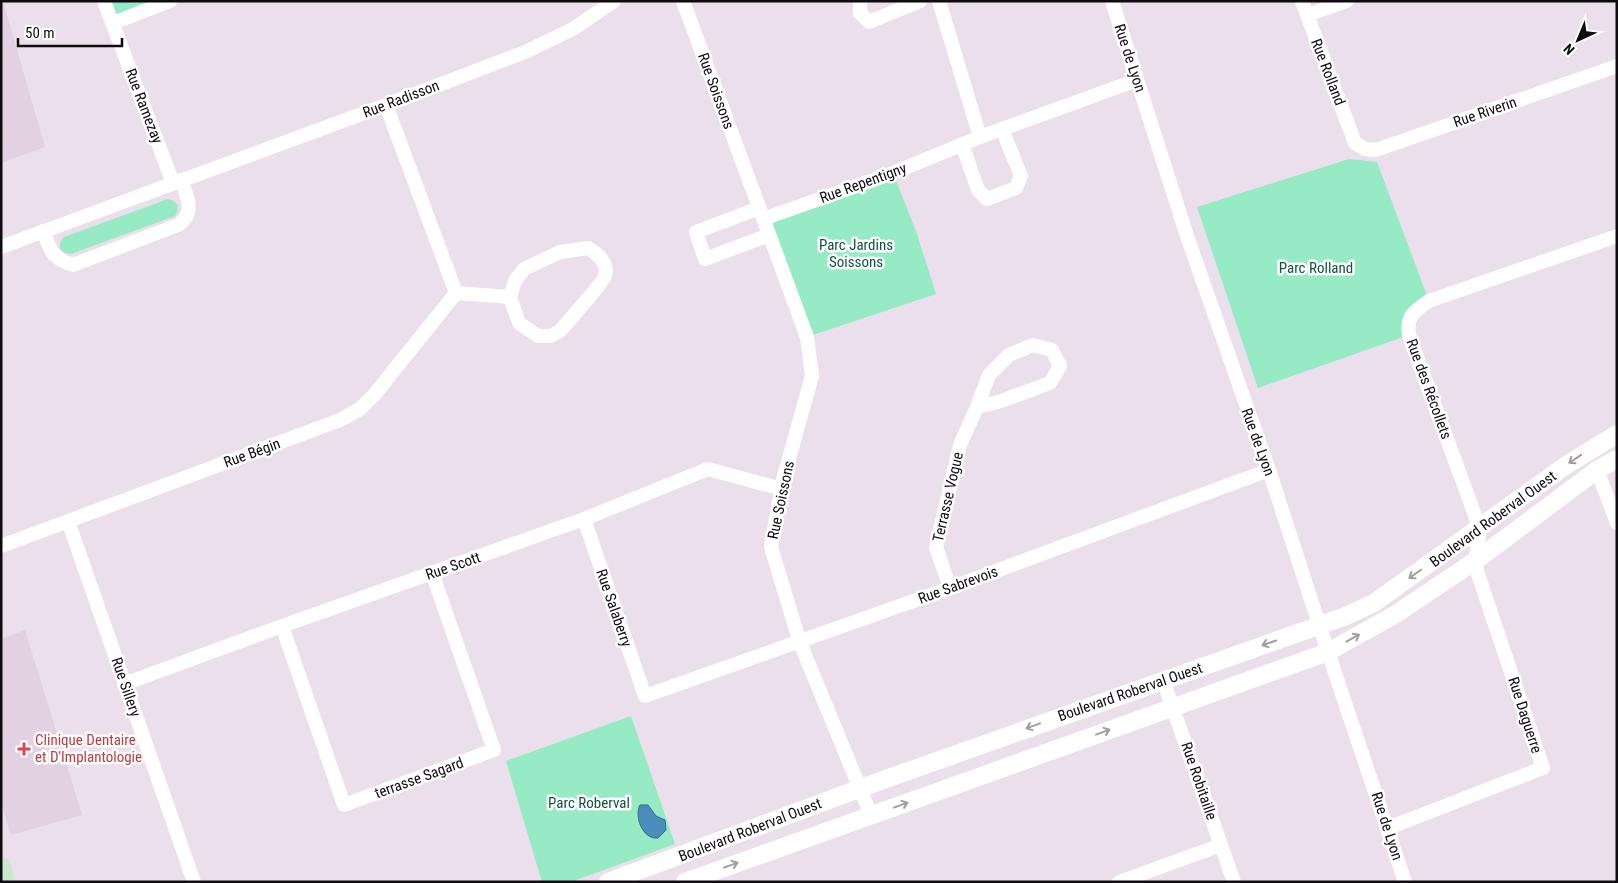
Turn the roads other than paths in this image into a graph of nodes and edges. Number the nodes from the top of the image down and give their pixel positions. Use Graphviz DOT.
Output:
graph roads {
  1 [pos="104,1"];
  2 [pos="170,1"];
  3 [pos="614,1"];
  4 [pos="683,1"];
  5 [pos="860,1"];
  6 [pos="920,1"];
  7 [pos="939,1"];
  8 [pos="1112,1"];
  9 [pos="1302,1"];
  10 [pos="1347,1"];
  11 [pos="1307,16"];
  12 [pos="113,23"];
  13 [pos="1617,66"];
  14 [pos="1137,80"];
  15 [pos="386,105"];
  16 [pos="1002,129"];
  17 [pos="980,136"];
  18 [pos="1355,143"];
  19 [pos="962,144"];
  20 [pos="177,181"];
  21 [pos="761,214"];
  22 [pos="43,231"];
  23 [pos="769,236"];
  24 [pos="1617,236"];
  25 [pos="1,247"];
  26 [pos="456,293"];
  27 [pos="510,297"];
  28 [pos="977,408"];
  29 [pos="1617,434"];
  30 [pos="1617,459"];
  31 [pos="1269,470"];
  32 [pos="1597,470"];
  33 [pos="782,489"];
  34 [pos="584,519"];
  35 [pos="68,521"];
  36 [pos="1617,523"];
  37 [pos="1480,529"];
  38 [pos="1,546"];
  39 [pos="1475,561"];
  40 [pos="432,573"];
  41 [pos="950,588"];
  42 [pos="282,626"];
  43 [pos="1320,626"];
  44 [pos="800,643"];
  45 [pos="1328,652"];
  46 [pos="1163,680"];
  47 [pos="124,684"];
  48 [pos="645,696"];
  49 [pos="1172,708"];
  50 [pos="860,788"];
  51 [pos="871,816"];
  52 [pos="1388,828"];
  53 [pos="1221,845"];
  54 [pos="1,867"];
  55 [pos="5,882"];
  56 [pos="194,882"];
  57 [pos="608,882"];
  58 [pos="685,882"];
  59 [pos="1119,882"];
  60 [pos="1234,882"];
  61 [pos="1406,882"];
  1 -- 12 [label="street, Rue Ramezay"];
  2 -- 12 [label="street"];
  3 -- 15 [label="street, Rue Radisson"];
  4 -- 21 [label="street, Rue Soissons"];
  5 -- 6 [label="street"];
  7 -- 17 [label="street"];
  8 -- 14 [label="street, Rue de Lyon"];
  9 -- 11 [label="street, Rue Rolland"];
  10 -- 11 [label="street"];
  11 -- 18 [label="street, Rue Rolland"];
  12 -- 20 [label="street, Rue Ramezay"];
  13 -- 18 [label="street, Rue Riverin"];
  14 -- 16 [label="street, Rue Repentigny"];
  14 -- 31 [label="street, Rue de Lyon"];
  15 -- 20 [label="street, Rue Radisson"];
  15 -- 26 [label="street"];
  16 -- 17 [label="street, Rue Repentigny"];
  16 -- 19 [label="street"];
  17 -- 19 [label="street, Rue Repentigny"];
  19 -- 21 [label="street, Rue Repentigny"];
  20 -- 22 [label="street, Rue Radisson"];
  20 -- 22 [label="street"];
  21 -- 23 [label="street, Rue Soissons"];
  21 -- 23 [label="street"];
  22 -- 25 [label="street, Rue Radisson"];
  23 -- 33 [label="street, Rue Soissons"];
  24 -- 37 [label="street, Rue des Récollets"];
  26 -- 27 [label="street"];
  26 -- 35 [label="street, Rue Bégin"];
  27 -- 27 [label="street"];
  28 -- 28 [label="street, Terrasse Vogue"];
  28 -- 41 [label="street, Terrasse Vogue"];
  29 -- 37 [label="street, Boulevard Roberval Ouest, one-way"];
  30 -- 32 [label="street, Boulevard Roberval Ouest"];
  31 -- 41 [label="street, Rue Sabrevois"];
  31 -- 43 [label="street, Rue de Lyon"];
  32 -- 36 [label="street"];
  32 -- 39 [label="street, Boulevard Roberval Ouest"];
  33 -- 34 [label="street, Rue Scott"];
  33 -- 44 [label="street, Rue Soissons"];
  34 -- 40 [label="street, Rue Scott"];
  34 -- 48 [label="street, Rue Salaberry"];
  35 -- 38 [label="street, Rue Bégin"];
  35 -- 47 [label="street, Rue Sillery"];
  37 -- 39 [label="street, Rue des Récollets"];
  37 -- 43 [label="street, Boulevard Roberval Ouest, one-way"];
  45 -- 39 [label="street, Boulevard Roberval Ouest, one-way"];
  39 -- 52 [label="street, Rue Daguerre"];
  40 -- 42 [label="street, Rue Scott"];
  40 -- 42 [label="street, terrasse Sagard"];
  41 -- 44 [label="street, Rue Sabrevois"];
  42 -- 47 [label="street, Rue Scott"];
  43 -- 45 [label="street, Rue de Lyon"];
  43 -- 46 [label="street, Boulevard Roberval Ouest, one-way"];
  44 -- 48 [label="street, Rue Sabrevois"];
  44 -- 50 [label="street, Rue Soissons"];
  45 -- 49 [label="street, Boulevard Roberval Ouest"];
  45 -- 52 [label="street, Rue de Lyon"];
  46 -- 49 [label="street, Rue Robitaille"];
  46 -- 50 [label="street, Boulevard Roberval Ouest, one-way"];
  47 -- 56 [label="street, Rue Sillery"];
  51 -- 49 [label="street, Boulevard Roberval Ouest, one-way"];
  49 -- 53 [label="street, Rue Robitaille"];
  50 -- 51 [label="street, Rue Soissons"];
  50 -- 57 [label="street, Boulevard Roberval Ouest"];
  58 -- 51 [label="street, Boulevard Roberval Ouest, one-way"];
  52 -- 61 [label="street, Rue de Lyon"];
  53 -- 59 [label="street"];
  53 -- 60 [label="street, Rue Robitaille"];
  54 -- 55 [label="main road"];
}
